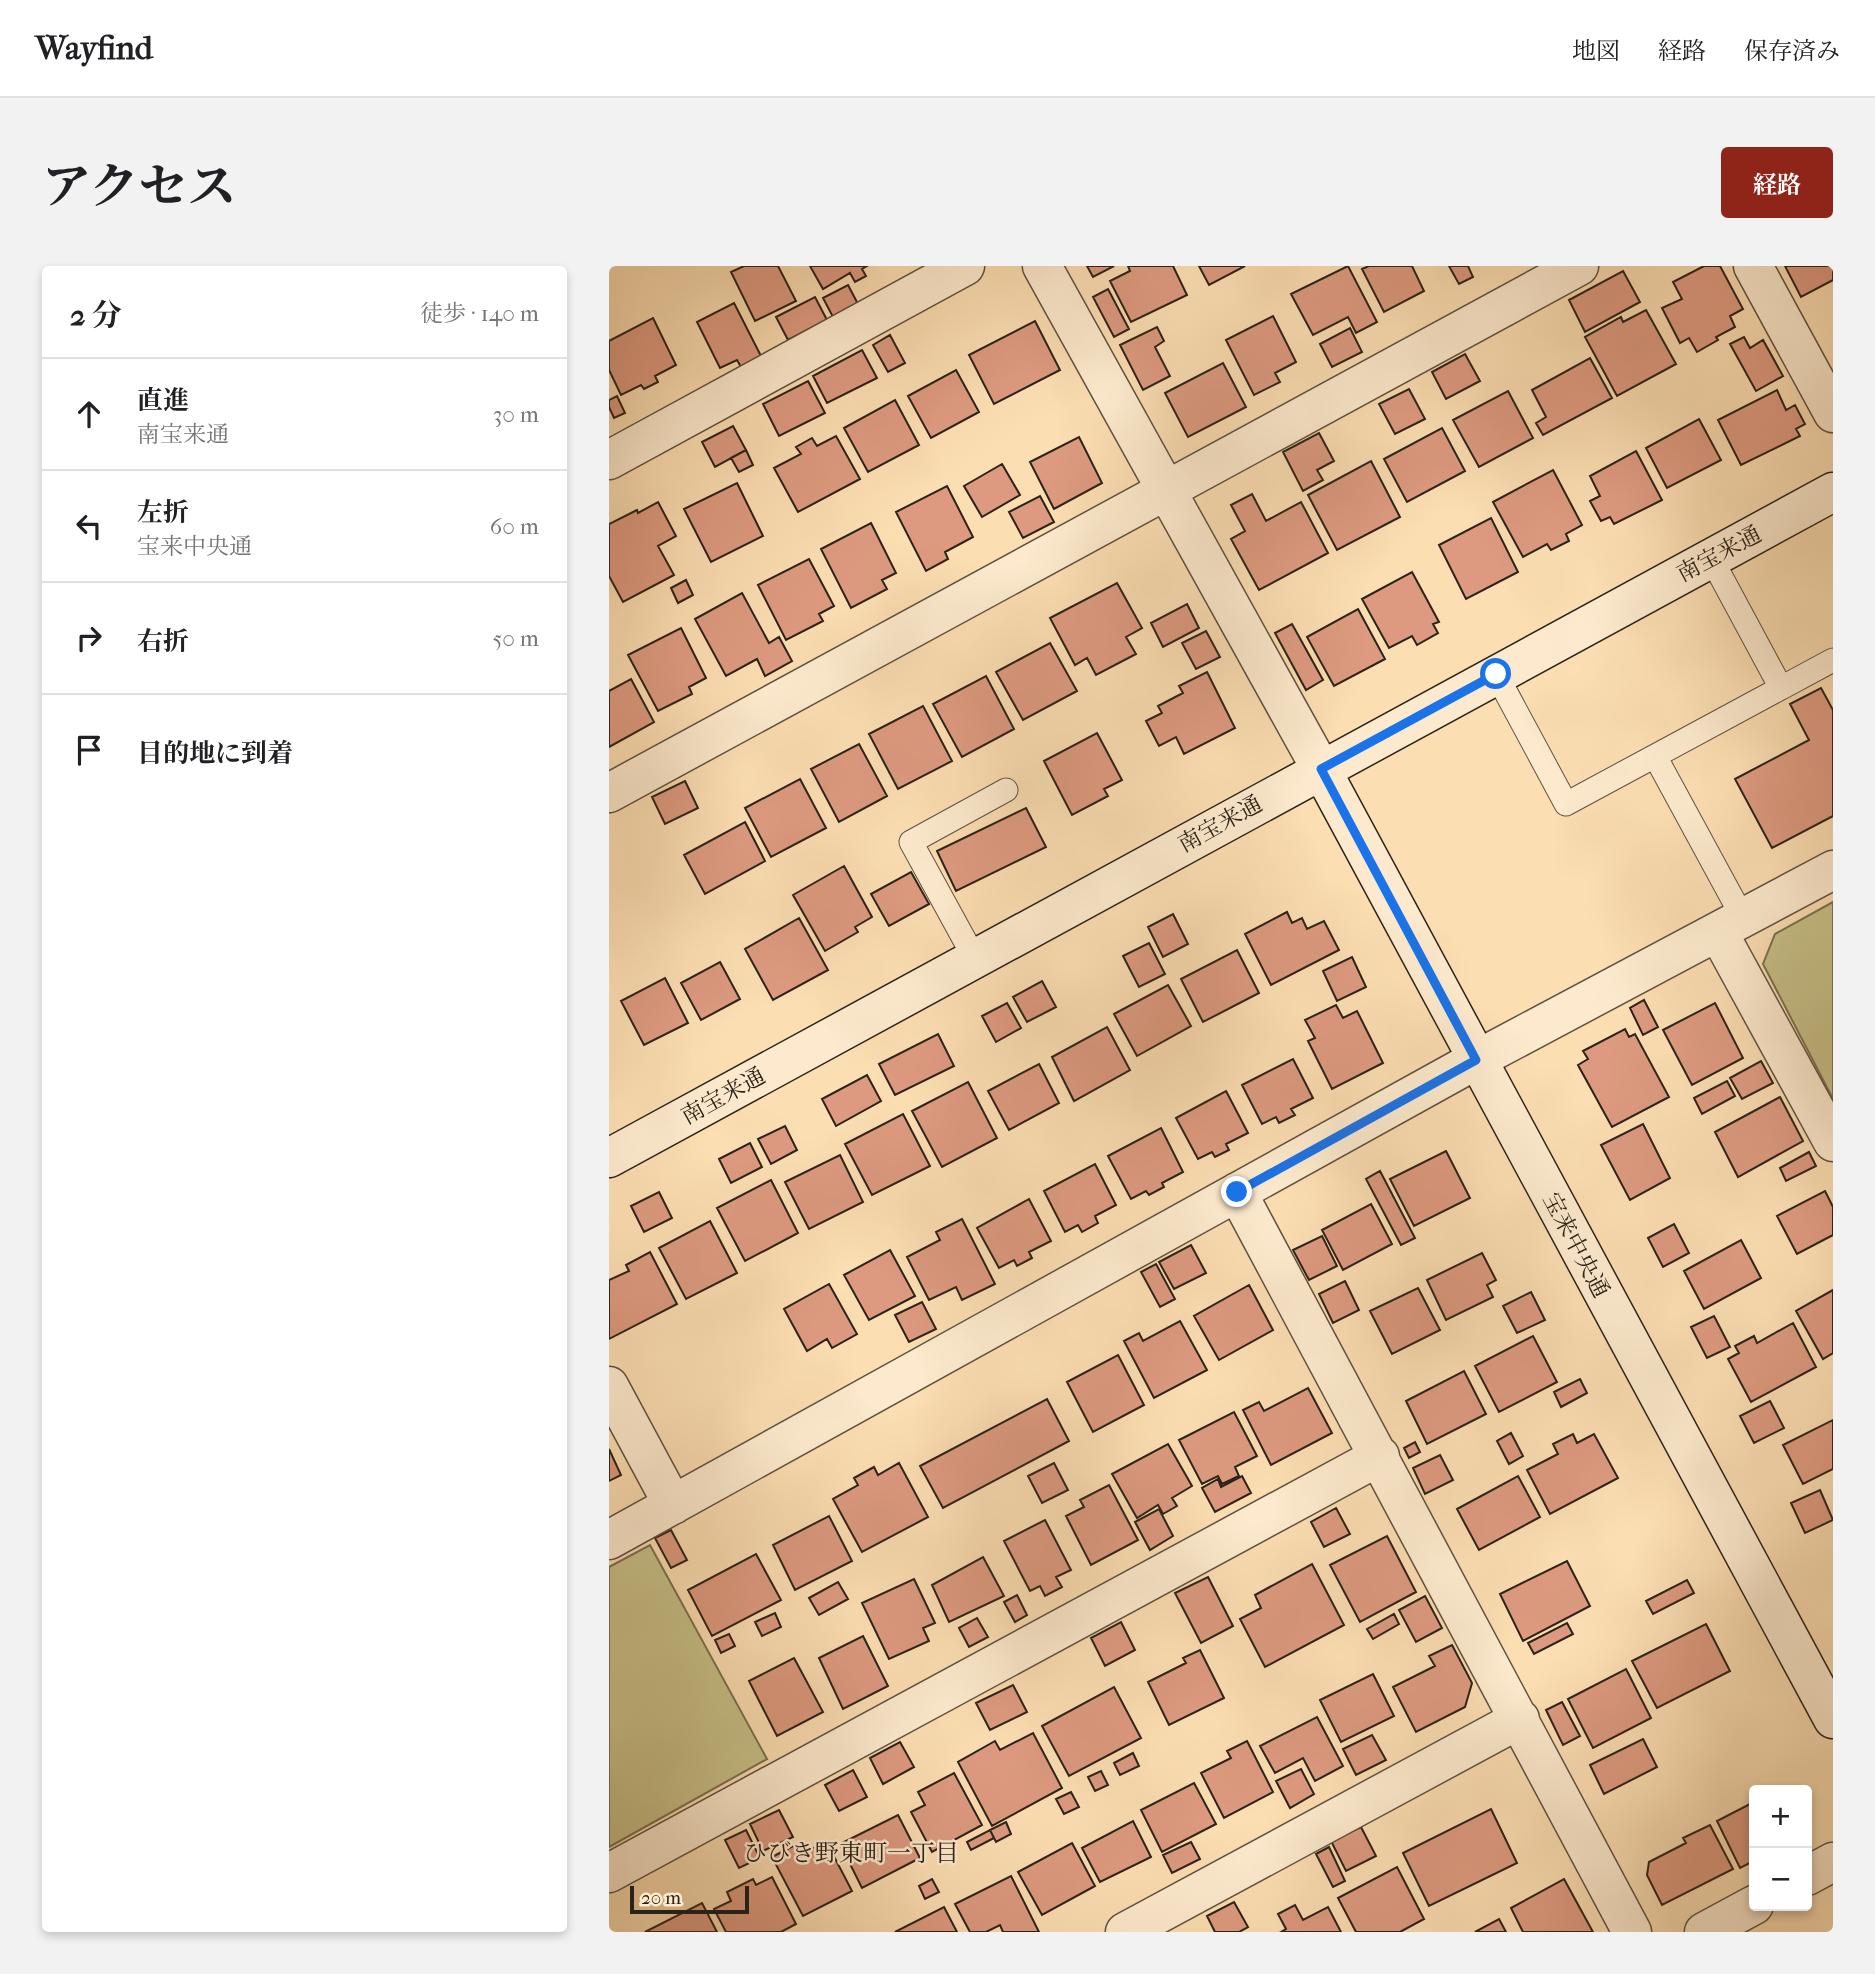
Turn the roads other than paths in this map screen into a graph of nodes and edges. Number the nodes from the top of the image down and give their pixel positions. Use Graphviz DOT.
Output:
graph roads {
  1 [pos="965,266"];
  2 [pos="1042,266"];
  3 [pos="1579,266"];
  4 [pos="1753,266"];
  5 [pos="1833,413"];
  6 [pos="609,460"];
  7 [pos="1167,489"];
  8 [pos="1833,492"];
  9 [pos="1711,558"];
  10 [pos="1833,660"];
  11 [pos="1496,674"];
  12 [pos="1781,688"];
  13 [pos="1655,756"];
  14 [pos="1321,769"];
  15 [pos="1006,790"];
  16 [pos="609,793"];
  17 [pos="1833,870"];
  18 [pos="1731,925"];
  19 [pos="975,959"];
  20 [pos="1476,1060"];
  21 [pos="1833,1142"];
  22 [pos="609,1158"];
  23 [pos="1237,1192"];
  24 [pos="609,1386"];
  25 [pos="1380,1456"];
  26 [pos="673,1505"];
  27 [pos="609,1540"];
  28 [pos="1520,1718"];
  29 [pos="1833,1719"];
  30 [pos="1833,1862"];
  31 [pos="609,1873"];
  32 [pos="1812,1873"];
  33 [pos="1749,1908"];
  34 [pos="1125,1932"];
  35 [pos="1632,1932"];
  36 [pos="1703,1932"];
  1 -- 6 [label="street"];
  2 -- 7 [label="street, 宝来中央通"];
  3 -- 7 [label="street"];
  4 -- 5 [label="street"];
  7 -- 14 [label="street, 宝来中央通"];
  7 -- 16 [label="street"];
  8 -- 9 [label="street, 南宝来通"];
  9 -- 11 [label="street, 南宝来通"];
  9 -- 12 [label="lane"];
  10 -- 12 [label="lane"];
  11 -- 13 [label="lane"];
  11 -- 14 [label="street, 南宝来通"];
  12 -- 13 [label="lane"];
  13 -- 18 [label="lane"];
  14 -- 19 [label="street, 南宝来通"];
  14 -- 20 [label="street, 宝来中央通"];
  15 -- 19 [label="lane"];
  17 -- 18 [label="street"];
  18 -- 20 [label="street"];
  18 -- 21 [label="street"];
  19 -- 22 [label="street, 南宝来通"];
  20 -- 23 [label="street"];
  20 -- 29 [label="street, 宝来中央通"];
  23 -- 25 [label="street"];
  23 -- 26 [label="street"];
  24 -- 26 [label="street"];
  25 -- 28 [label="street"];
  25 -- 31 [label="street"];
  26 -- 27 [label="street"];
  28 -- 34 [label="street"];
  28 -- 35 [label="street"];
  30 -- 32 [label="street"];
  33 -- 36 [label="street"];
}
